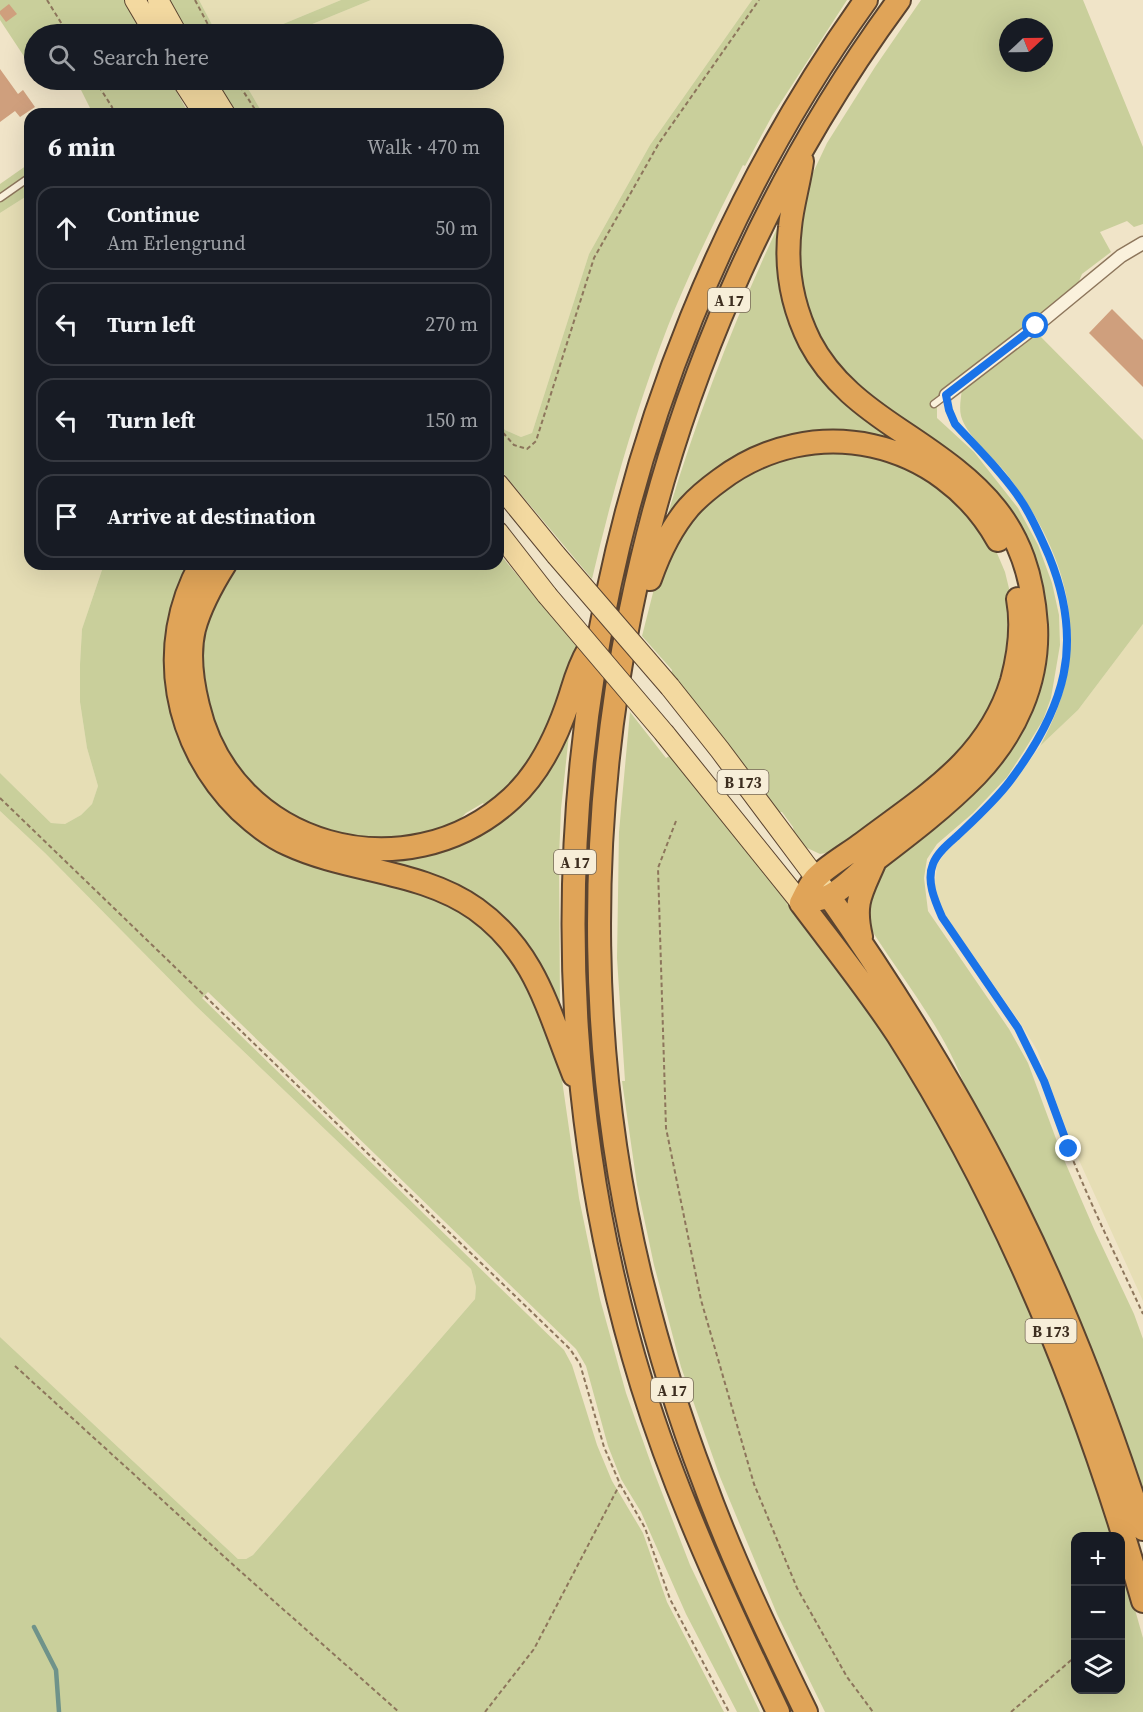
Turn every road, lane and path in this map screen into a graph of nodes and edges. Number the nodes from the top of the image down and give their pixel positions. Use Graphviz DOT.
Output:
graph roads {
  1 [pos="47,0"];
  2 [pos="135,0"];
  3 [pos="158,0"];
  4 [pos="195,0"];
  5 [pos="759,0"];
  6 [pos="866,0"];
  7 [pos="899,0"];
  8 [pos="62,24"];
  9 [pos="149,24"];
  10 [pos="171,24"];
  11 [pos="208,24"];
  12 [pos="101,90"];
  13 [pos="188,90"];
  14 [pos="210,90"];
  15 [pos="242,90"];
  16 [pos="112,108"];
  17 [pos="200,108"];
  18 [pos="221,108"];
  19 [pos="254,108"];
  20 [pos="804,147"];
  21 [pos="24,181"];
  22 [pos="0,198"];
  23 [pos="1143,243"];
  24 [pos="946,395"];
  25 [pos="934,404"];
  26 [pos="504,434"];
  27 [pos="504,491"];
  28 [pos="504,540"];
  29 [pos="198,570"];
  30 [pos="221,570"];
  31 [pos="633,605"];
  32 [pos="602,626"];
  33 [pos="0,798"];
  34 [pos="676,821"];
  35 [pos="874,861"];
  36 [pos="823,887"];
  37 [pos="801,903"];
  38 [pos="864,946"];
  39 [pos="583,1098"];
  40 [pos="1143,1314"];
  41 [pos="15,1366"];
  42 [pos="620,1484"];
  43 [pos="1143,1529"];
  44 [pos="1143,1601"];
  45 [pos="1071,1660"];
  46 [pos="399,1712"];
  47 [pos="485,1712"];
  48 [pos="729,1712"];
  49 [pos="778,1712"];
  50 [pos="806,1712"];
  51 [pos="873,1712"];
  52 [pos="1011,1712"];
  1 -- 8 [label="path"];
  2 -- 9 [label="main road"];
  3 -- 10 [label="main road"];
  4 -- 11 [label="path"];
  5 -- 26 [label="path"];
  6 -- 32 [label="highway, A 17"];
  7 -- 20 [label="highway, A 17"];
  12 -- 16 [label="path"];
  13 -- 17 [label="main road"];
  14 -- 18 [label="main road"];
  15 -- 19 [label="path"];
  20 -- 31 [label="highway, A 17"];
  20 -- 35 [label="highway"];
  21 -- 22 [label="lane"];
  23 -- 24 [label="street"];
  24 -- 25 [label="lane"];
  24 -- 40 [label="path"];
  27 -- 36 [label="main road, B 173, bridge"];
  28 -- 37 [label="main road, B 173, bridge"];
  29 -- 39 [label="highway"];
  30 -- 32 [label="highway"];
  31 -- 36 [label="highway"];
  31 -- 50 [label="highway, A 17"];
  32 -- 39 [label="highway, A 17"];
  33 -- 42 [label="path"];
  34 -- 51 [label="path"];
  35 -- 36 [label="highway"];
  35 -- 38 [label="highway"];
  36 -- 37 [label="highway"];
  36 -- 38 [label="highway, B 173"];
  37 -- 44 [label="highway, B 173"];
  38 -- 43 [label="highway, B 173"];
  39 -- 49 [label="highway, A 17"];
  41 -- 46 [label="path"];
  42 -- 47 [label="path"];
  42 -- 48 [label="path"];
  45 -- 52 [label="path"];
}
